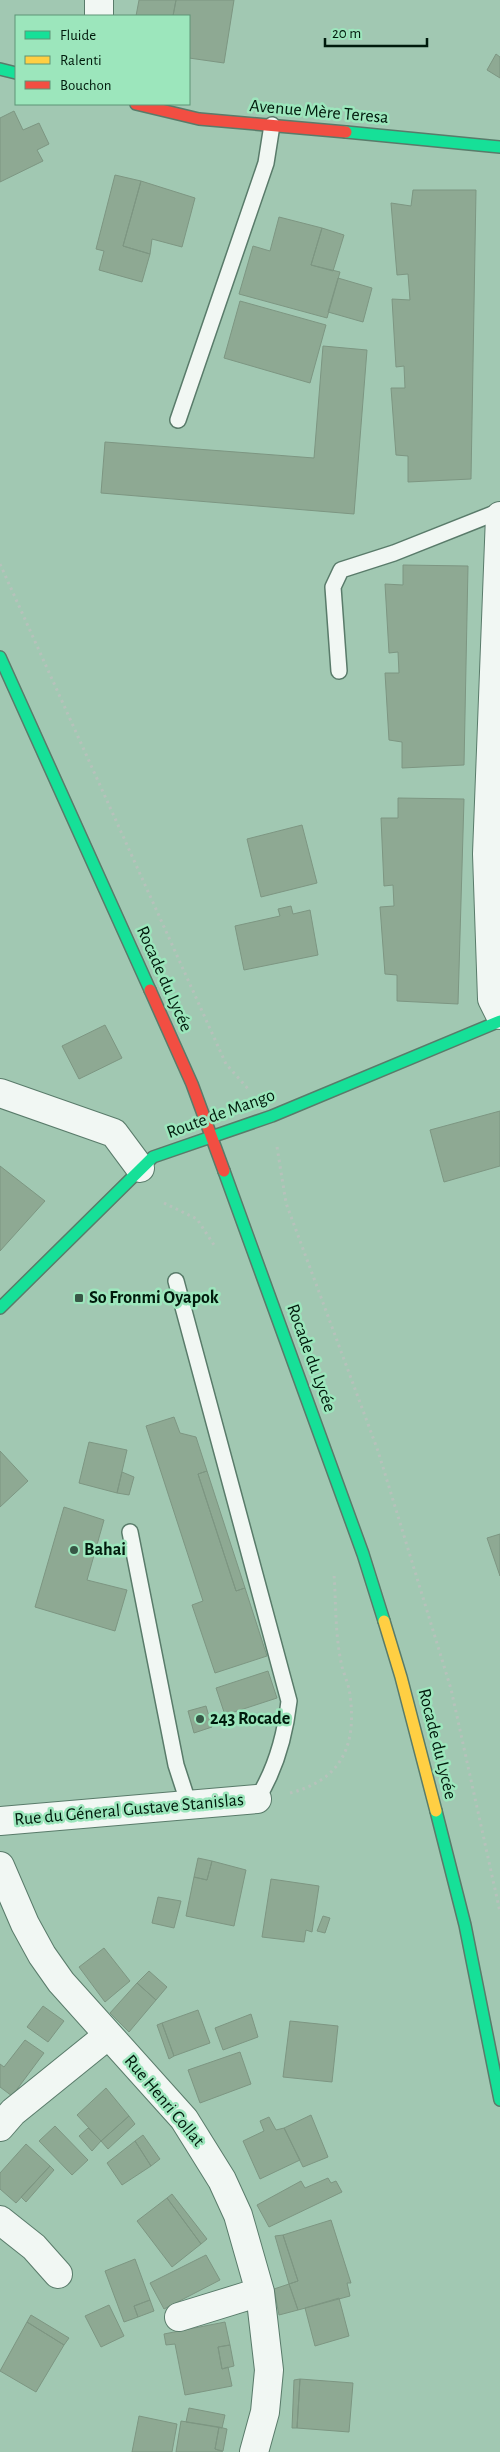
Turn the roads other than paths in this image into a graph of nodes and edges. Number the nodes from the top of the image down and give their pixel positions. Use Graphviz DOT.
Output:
graph roads {
  1 [pos="99,0"];
  2 [pos="99,15"];
  3 [pos="0,69"];
  4 [pos="15,74"];
  5 [pos="140,105"];
  6 [pos="272,125"];
  7 [pos="500,147"];
  8 [pos="178,420"];
  9 [pos="500,511"];
  10 [pos="500,516"];
  11 [pos="0,657"];
  12 [pos="339,671"];
  13 [pos="500,1015"];
  14 [pos="500,1021"];
  15 [pos="0,1093"];
  16 [pos="212,1137"];
  17 [pos="140,1168"];
  18 [pos="176,1281"];
  19 [pos="0,1308"];
  20 [pos="130,1532"];
  21 [pos="257,1799"];
  22 [pos="189,1805"];
  23 [pos="0,1821"];
  24 [pos="0,1866"];
  25 [pos="107,2036"];
  26 [pos="500,2100"];
  27 [pos="0,2127"];
  28 [pos="0,2220"];
  29 [pos="58,2274"];
  30 [pos="260,2292"];
  31 [pos="179,2317"];
  32 [pos="254,2452"];
  1 -- 2 [label="street"];
  3 -- 4 [label="main road"];
  5 -- 6 [label="main road, Avenue Mère Teresa"];
  6 -- 7 [label="main road, Avenue Mère Teresa"];
  6 -- 8 [label="lane"];
  9 -- 12 [label="lane"];
  10 -- 13 [label="street"];
  11 -- 16 [label="main road, Rocade du Lycée"];
  14 -- 16 [label="main road, Route de Mango"];
  15 -- 17 [label="street"];
  16 -- 17 [label="main road, Route de Mango"];
  16 -- 26 [label="main road, Rocade du Lycée"];
  17 -- 19 [label="main road, Route de Mango"];
  18 -- 21 [label="lane"];
  20 -- 22 [label="lane"];
  21 -- 22 [label="street, Rue du Géneral Gustave Stanislas"];
  22 -- 23 [label="street, Rue du Géneral Gustave Stanislas"];
  24 -- 25 [label="street, Rue Henri Collat"];
  25 -- 27 [label="street"];
  25 -- 30 [label="street, Rue Henri Collat"];
  28 -- 29 [label="street"];
  30 -- 31 [label="street"];
  30 -- 32 [label="street, Rue Henri Collat"];
}
